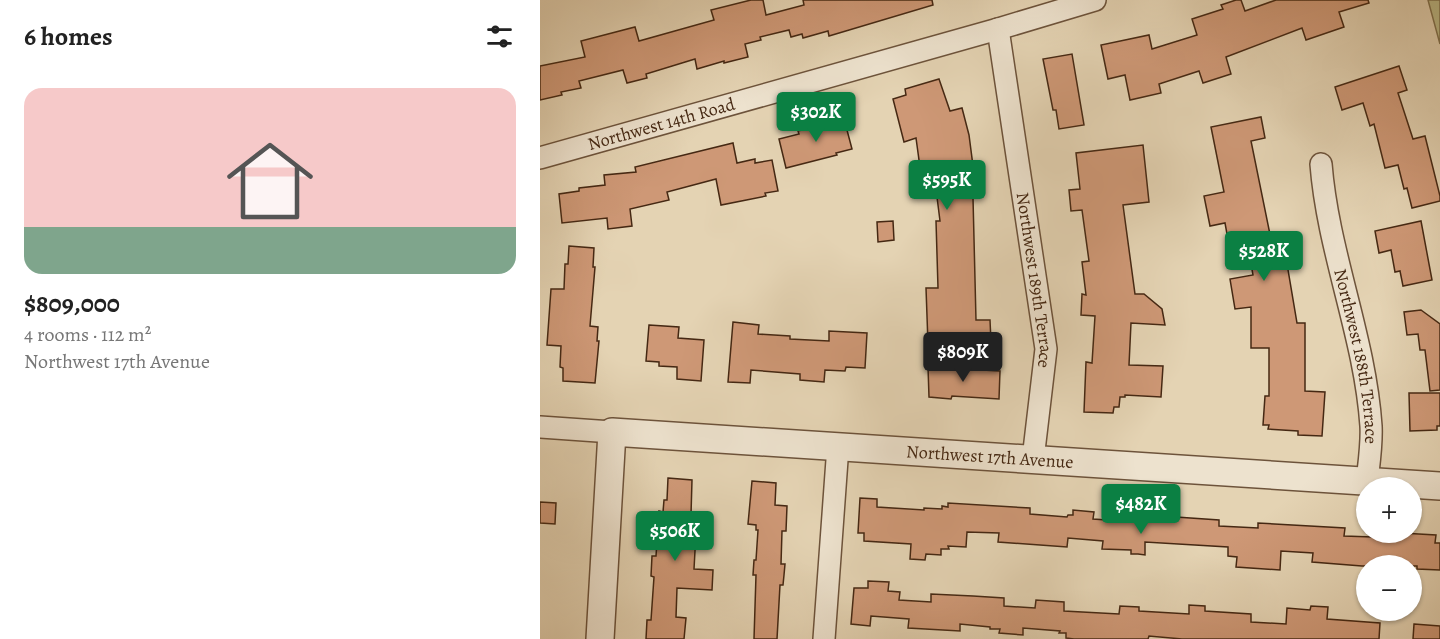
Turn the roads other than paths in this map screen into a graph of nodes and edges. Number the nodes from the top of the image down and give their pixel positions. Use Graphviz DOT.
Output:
graph roads {
  1 [pos="1095,0"];
  2 [pos="998,29"];
  3 [pos="540,158"];
  4 [pos="1321,164"];
  5 [pos="540,427"];
  6 [pos="612,432"];
  7 [pos="838,446"];
  8 [pos="1033,459"];
  9 [pos="1367,477"];
  10 [pos="1356,480"];
  11 [pos="1422,485"];
  12 [pos="1440,486"];
  13 [pos="600,639"];
  14 [pos="824,639"];
  1 -- 2 [label="street, Northwest 14th Road"];
  2 -- 3 [label="street, Northwest 14th Road"];
  2 -- 8 [label="street, Northwest 189th Terrace"];
  4 -- 9 [label="street, Northwest 188th Terrace"];
  5 -- 6 [label="street, Northwest 17th Avenue"];
  6 -- 7 [label="street, Northwest 17th Avenue"];
  6 -- 13 [label="street"];
  7 -- 8 [label="street, Northwest 17th Avenue"];
  7 -- 14 [label="street"];
  8 -- 10 [label="street, Northwest 17th Avenue"];
  11 -- 12 [label="street, Northwest 17th Avenue"];
}
